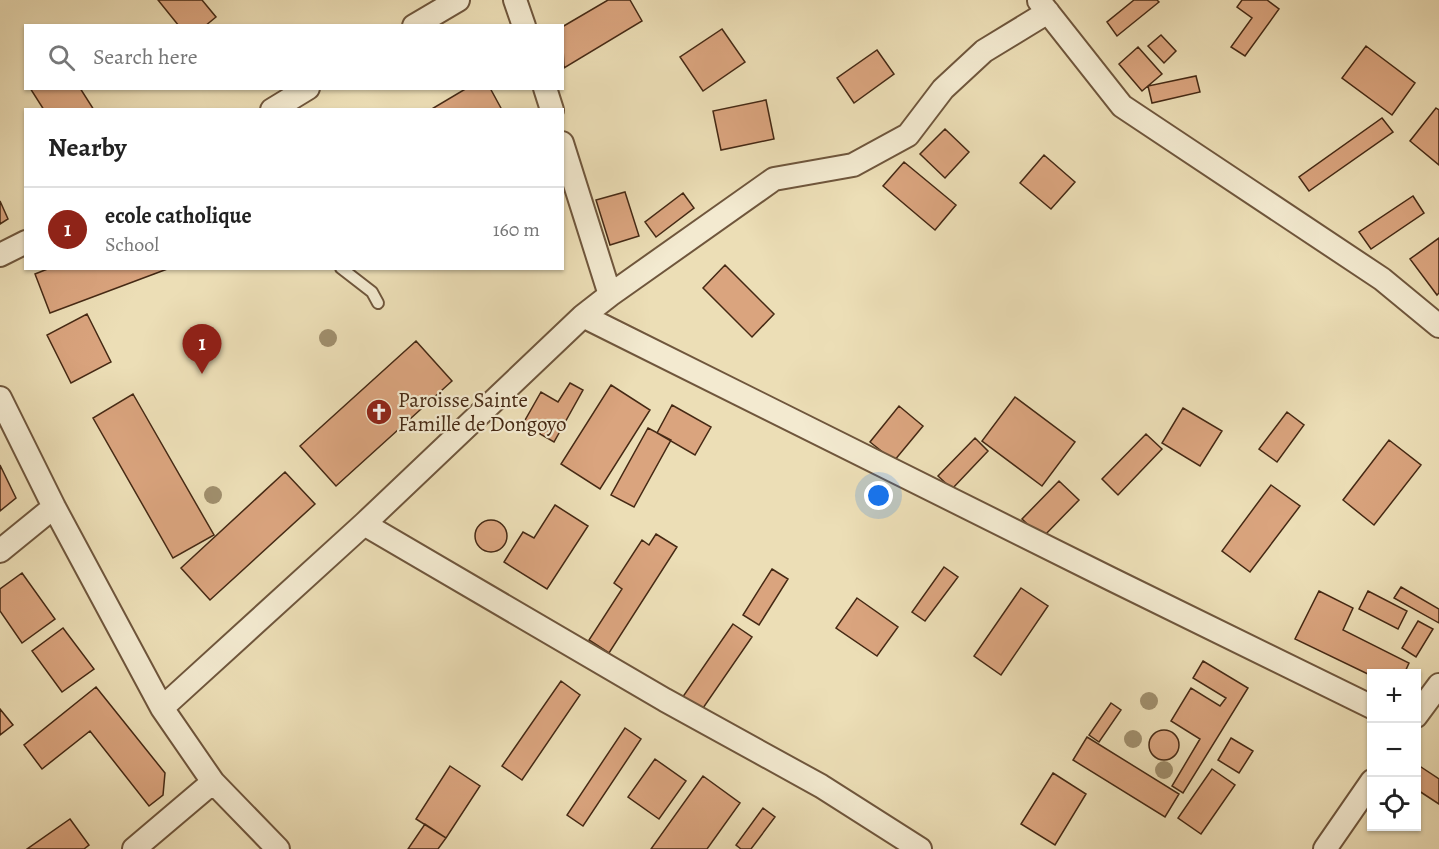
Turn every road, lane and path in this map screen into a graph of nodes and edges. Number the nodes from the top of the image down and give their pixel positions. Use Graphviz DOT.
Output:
graph roads {
  1 [pos="458,0"];
  2 [pos="515,0"];
  3 [pos="1044,6"];
  4 [pos="417,24"];
  5 [pos="523,24"];
  6 [pos="305,90"];
  7 [pos="546,90"];
  8 [pos="275,108"];
  9 [pos="551,108"];
  10 [pos="564,149"];
  11 [pos="24,243"];
  12 [pos="0,255"];
  13 [pos="344,270"];
  14 [pos="610,295"];
  15 [pos="378,303"];
  16 [pos="583,316"];
  17 [pos="1439,326"];
  18 [pos="0,398"];
  19 [pos="54,507"];
  20 [pos="364,524"];
  21 [pos="0,551"];
  22 [pos="1439,685"];
  23 [pos="1367,704"];
  24 [pos="162,708"];
  25 [pos="1421,709"];
  26 [pos="213,782"];
  27 [pos="1367,787"];
  28 [pos="134,849"];
  29 [pos="278,849"];
  30 [pos="920,849"];
  31 [pos="1326,849"];
  1 -- 4 [label="street"];
  2 -- 5 [label="street"];
  3 -- 14 [label="street"];
  3 -- 17 [label="street"];
  6 -- 8 [label="street"];
  7 -- 9 [label="street"];
  10 -- 14 [label="street"];
  11 -- 12 [label="street"];
  13 -- 15 [label="lane"];
  14 -- 16 [label="street"];
  16 -- 20 [label="street"];
  16 -- 23 [label="street"];
  18 -- 19 [label="street"];
  19 -- 21 [label="street"];
  19 -- 24 [label="street"];
  20 -- 24 [label="street"];
  20 -- 30 [label="street"];
  22 -- 25 [label="street"];
  24 -- 26 [label="street"];
  26 -- 28 [label="street"];
  26 -- 29 [label="street"];
  27 -- 31 [label="street"];
}
